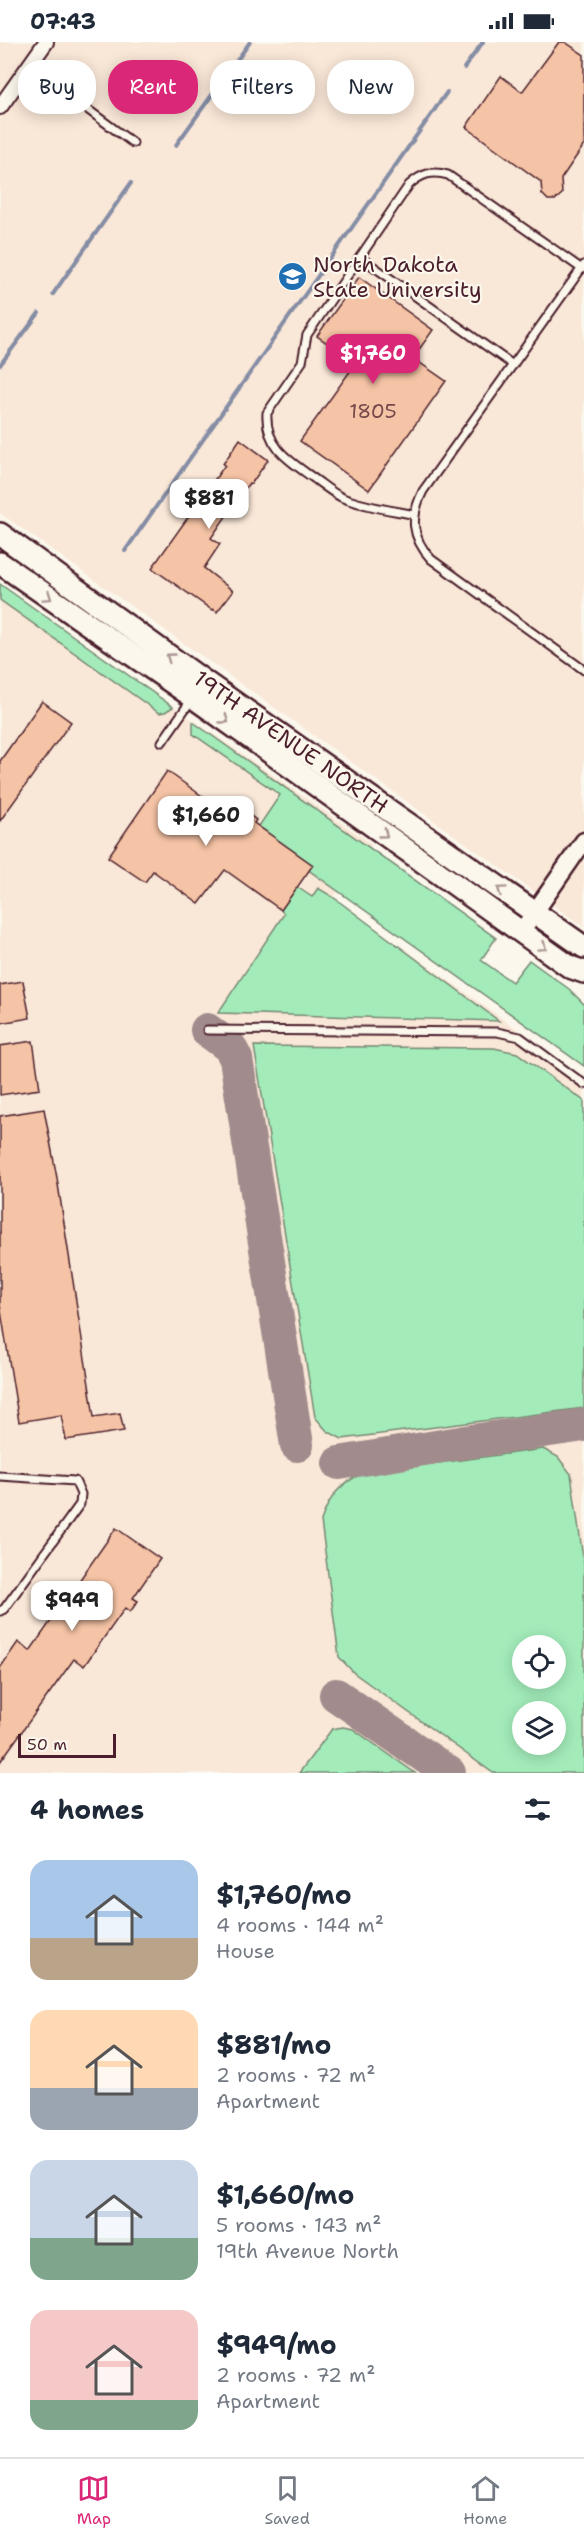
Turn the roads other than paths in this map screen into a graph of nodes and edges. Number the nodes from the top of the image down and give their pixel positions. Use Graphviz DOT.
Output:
graph roads {
  1 [pos="46,42"];
  2 [pos="32,60"];
  3 [pos="18,81"];
  4 [pos="0,107"];
  5 [pos="93,114"];
  6 [pos="133,143"];
  7 [pos="360,257"];
  8 [pos="583,267"];
  9 [pos="513,365"];
  10 [pos="415,516"];
  11 [pos="0,534"];
  12 [pos="0,563"];
  13 [pos="584,670"];
  14 [pos="193,697"];
  15 [pos="162,742"];
  16 [pos="584,842"];
  17 [pos="534,913"];
  18 [pos="521,932"];
  19 [pos="584,947"];
  20 [pos="584,972"];
  21 [pos="207,1030"];
  22 [pos="584,1084"];
  23 [pos="0,1476"];
  24 [pos="0,1611"];
  1 -- 2 [label="street"];
  3 -- 4 [label="street"];
  5 -- 6 [label="lane"];
  7 -- 8 [label="lane"];
  7 -- 9 [label="lane"];
  7 -- 10 [label="lane"];
  8 -- 9 [label="lane"];
  9 -- 10 [label="lane"];
  10 -- 13 [label="lane"];
  17 -- 11 [label="main road, 19TH AVENUE NORTH, one-way"];
  12 -- 14 [label="main road, 19TH AVENUE NORTH, one-way"];
  14 -- 15 [label="lane"];
  14 -- 18 [label="main road, 19TH AVENUE NORTH, one-way"];
  16 -- 17 [label="street"];
  17 -- 18 [label="street"];
  17 -- 19 [label="main road, 19TH AVENUE NORTH"];
  18 -- 20 [label="main road, 19TH AVENUE NORTH, one-way"];
  21 -- 22 [label="lane"];
  23 -- 24 [label="lane"];
}
